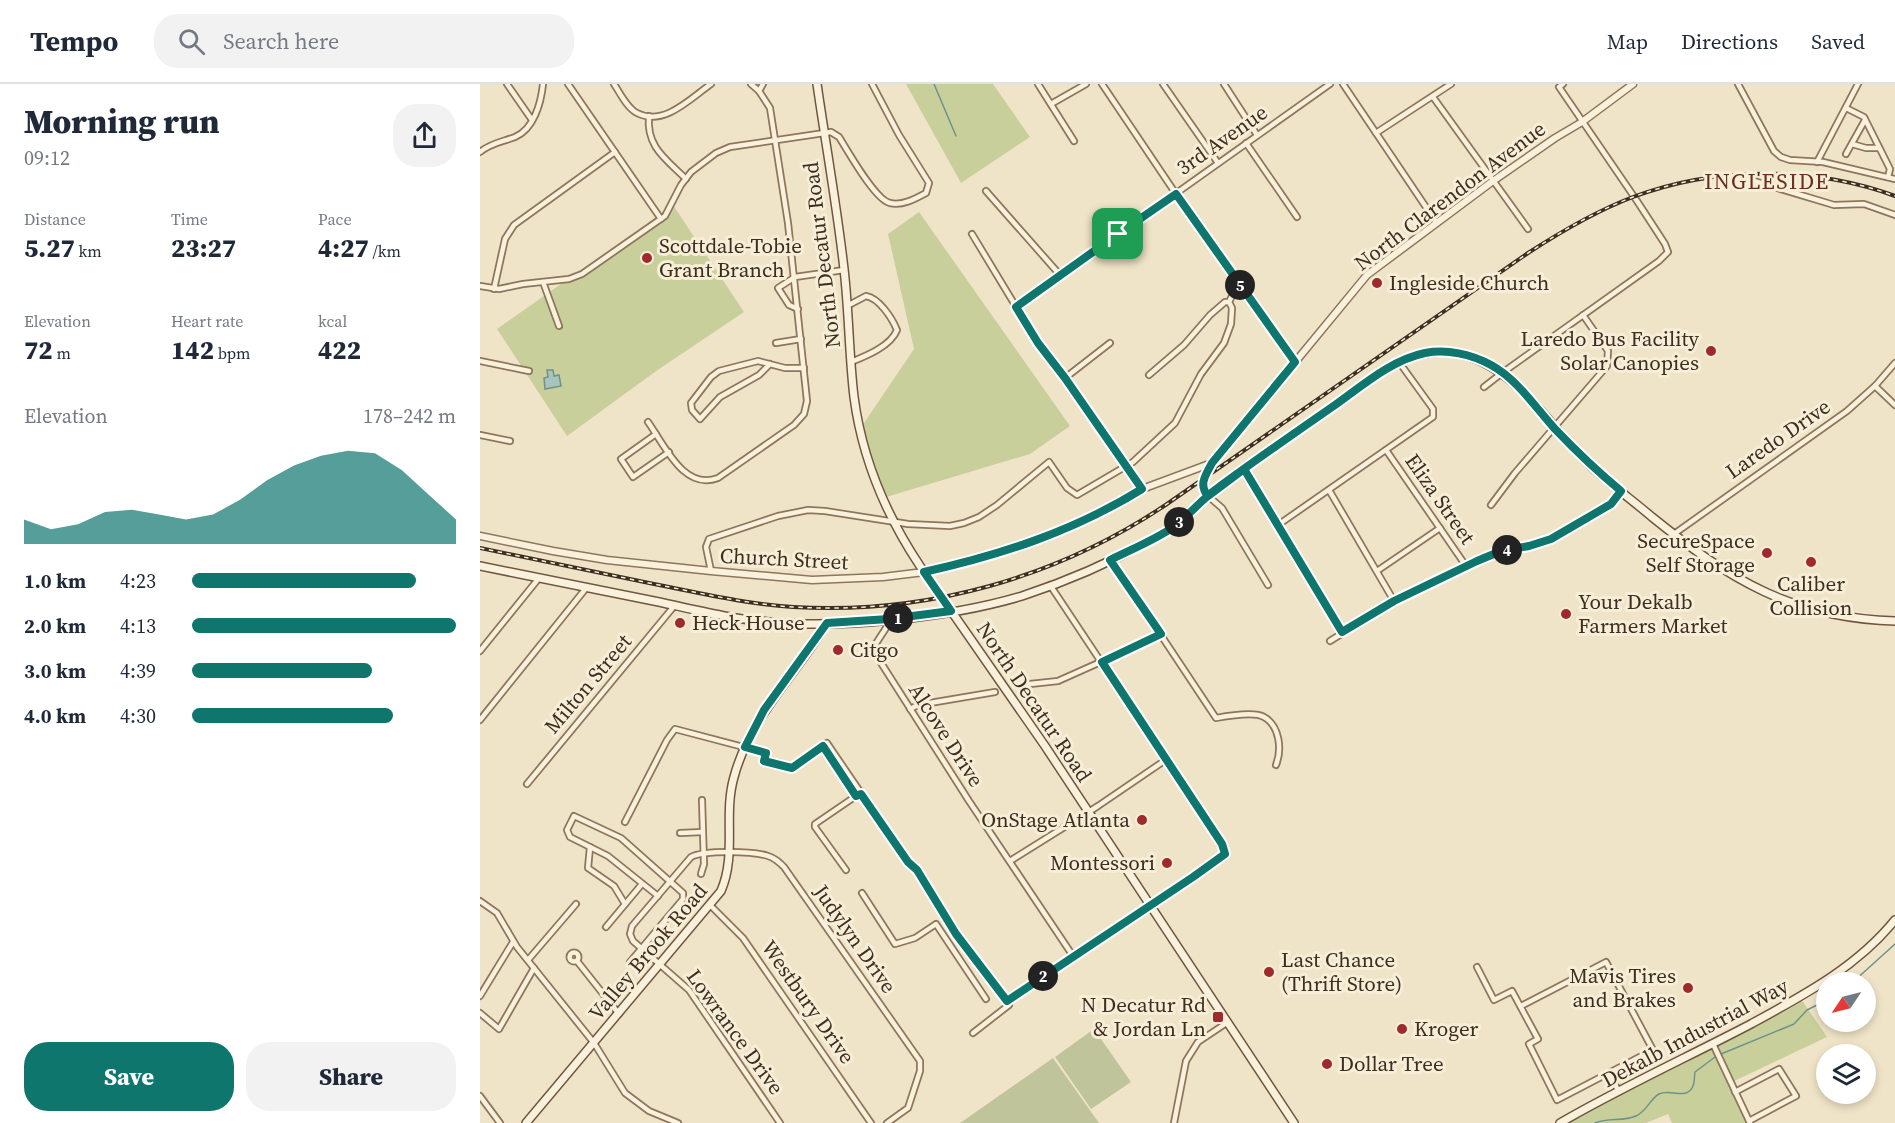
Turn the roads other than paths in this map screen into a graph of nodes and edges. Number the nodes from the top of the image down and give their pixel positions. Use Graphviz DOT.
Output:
graph roads {
  1 [pos="507,84"];
  2 [pos="543,84"];
  3 [pos="568,84"];
  4 [pos="614,84"];
  5 [pos="711,84"];
  6 [pos="751,84"];
  7 [pos="763,84"];
  8 [pos="817,84"];
  9 [pos="872,84"];
  10 [pos="1038,84"];
  11 [pos="1086,84"];
  12 [pos="1102,84"];
  13 [pos="1162,84"];
  14 [pos="1224,84"];
  15 [pos="1330,84"];
  16 [pos="1342,84"];
  17 [pos="1451,84"];
  18 [pos="1632,84"];
  19 [pos="1738,84"];
  20 [pos="1858,84"];
  21 [pos="1561,85"];
  22 [pos="759,91"];
  23 [pos="1433,97"];
  24 [pos="1051,104"];
  25 [pos="1846,108"];
  26 [pos="649,116"];
  27 [pos="532,120"];
  28 [pos="1865,120"];
  29 [pos="1582,122"];
  30 [pos="824,132"];
  31 [pos="1376,133"];
  32 [pos="1257,135"];
  33 [pos="776,140"];
  34 [pos="1074,141"];
  35 [pos="1246,143"];
  36 [pos="1852,144"];
  37 [pos="1879,148"];
  38 [pos="480,152"];
  39 [pos="615,152"];
  40 [pos="1846,154"];
  41 [pos="1817,162"];
  42 [pos="1218,164"];
  43 [pos="1888,177"];
  44 [pos="686,179"];
  45 [pos="1895,179"];
  46 [pos="1754,181"];
  47 [pos="1493,182"];
  48 [pos="986,190"];
  49 [pos="1176,194"];
  50 [pos="1895,215"];
  51 [pos="1297,217"];
  52 [pos="661,219"];
  53 [pos="1436,222"];
  54 [pos="1528,229"];
  55 [pos="972,234"];
  56 [pos="844,270"];
  57 [pos="1060,275"];
  58 [pos="795,277"];
  59 [pos="543,282"];
  60 [pos="480,286"];
  61 [pos="1242,287"];
  62 [pos="494,289"];
  63 [pos="1229,302"];
  64 [pos="847,306"];
  65 [pos="1016,307"];
  66 [pos="798,309"];
  67 [pos="1583,315"];
  68 [pos="559,326"];
  69 [pos="801,339"];
  70 [pos="776,343"];
  71 [pos="1110,344"];
  72 [pos="480,361"];
  73 [pos="851,362"];
  74 [pos="1295,362"];
  75 [pos="1399,362"];
  76 [pos="1895,363"];
  77 [pos="770,364"];
  78 [pos="804,368"];
  79 [pos="529,371"];
  80 [pos="1502,373"];
  81 [pos="1149,375"];
  82 [pos="1065,378"];
  83 [pos="1875,386"];
  84 [pos="1484,387"];
  85 [pos="1895,405"];
  86 [pos="648,422"];
  87 [pos="1554,427"];
  88 [pos="656,434"];
  89 [pos="480,435"];
  90 [pos="510,441"];
  91 [pos="1386,450"];
  92 [pos="669,452"];
  93 [pos="1212,463"];
  94 [pos="1127,466"];
  95 [pos="1244,469"];
  96 [pos="1142,489"];
  97 [pos="1329,490"];
  98 [pos="1621,491"];
  99 [pos="1208,496"];
  100 [pos="1491,505"];
  101 [pos="893,521"];
  102 [pos="1278,525"];
  103 [pos="1440,528"];
  104 [pos="1674,534"];
  105 [pos="480,536"];
  106 [pos="1110,560"];
  107 [pos="480,566"];
  108 [pos="1466,566"];
  109 [pos="711,571"];
  110 [pos="1377,571"];
  111 [pos="924,572"];
  112 [pos="539,578"];
  113 [pos="1050,585"];
  114 [pos="1268,585"];
  115 [pos="587,588"];
  116 [pos="1394,601"];
  117 [pos="675,605"];
  118 [pos="951,611"];
  119 [pos="889,619"];
  120 [pos="1895,621"];
  121 [pos="827,623"];
  122 [pos="1342,632"];
  123 [pos="1161,634"];
  124 [pos="1330,641"];
  125 [pos="480,651"];
  126 [pos="1102,662"];
  127 [pos="1030,684"];
  128 [pos="995,692"];
  129 [pos="910,709"];
  130 [pos="480,720"];
  131 [pos="745,747"];
  132 [pos="1167,759"];
  133 [pos="1276,765"];
  134 [pos="527,784"];
  135 [pos="859,795"];
  136 [pos="702,800"];
  137 [pos="1088,811"];
  138 [pos="625,822"];
  139 [pos="703,832"];
  140 [pos="680,833"];
  141 [pos="590,847"];
  142 [pos="703,853"];
  143 [pos="730,853"];
  144 [pos="1010,861"];
  145 [pos="846,870"];
  146 [pos="701,874"];
  147 [pos="671,881"];
  148 [pos="642,884"];
  149 [pos="862,893"];
  150 [pos="658,896"];
  151 [pos="480,901"];
  152 [pos="576,904"];
  153 [pos="625,904"];
  154 [pos="710,905"];
  155 [pos="1150,905"];
  156 [pos="945,915"];
  157 [pos="1895,920"];
  158 [pos="936,924"];
  159 [pos="606,927"];
  160 [pos="513,942"];
  161 [pos="642,948"];
  162 [pos="1073,956"];
  163 [pos="528,960"];
  164 [pos="578,961"];
  165 [pos="630,962"];
  166 [pos="660,963"];
  167 [pos="1477,967"];
  168 [pos="534,968"];
  169 [pos="480,996"];
  170 [pos="986,999"];
  171 [pos="1007,1001"];
  172 [pos="1521,1006"];
  173 [pos="480,1013"];
  174 [pos="619,1014"];
  175 [pos="1228,1022"];
  176 [pos="973,1034"];
  177 [pos="594,1043"];
  178 [pos="1713,1044"];
  179 [pos="1610,1072"];
  180 [pos="1619,1092"];
  181 [pos="1735,1092"];
  182 [pos="480,1096"];
  183 [pos="1750,1122"];
  184 [pos="500,1123"];
  185 [pos="526,1123"];
  186 [pos="678,1123"];
  187 [pos="780,1123"];
  188 [pos="871,1123"];
  189 [pos="886,1123"];
  190 [pos="1174,1123"];
  191 [pos="1294,1123"];
  192 [pos="1560,1123"];
  1 -- 27 [label="street"];
  2 -- 27 [label="street"];
  3 -- 39 [label="street"];
  4 -- 26 [label="street"];
  5 -- 26 [label="street"];
  6 -- 22 [label="street"];
  7 -- 22 [label="street"];
  8 -- 30 [label="main road, North Decatur Road"];
  9 -- 30 [label="street"];
  10 -- 24 [label="street"];
  11 -- 24 [label="street"];
  12 -- 49 [label="street"];
  13 -- 42 [label="street"];
  14 -- 32 [label="street"];
  15 -- 32 [label="street, 3rd Avenue"];
  16 -- 31 [label="street"];
  17 -- 23 [label="street"];
  18 -- 29 [label="street, North Clarendon Avenue"];
  19 -- 41 [label="street"];
  20 -- 25 [label="street"];
  21 -- 29 [label="street"];
  22 -- 33 [label="street"];
  23 -- 31 [label="street"];
  23 -- 47 [label="street"];
  24 -- 34 [label="street"];
  25 -- 28 [label="street"];
  25 -- 41 [label="street"];
  26 -- 44 [label="street"];
  27 -- 38 [label="street"];
  28 -- 36 [label="street"];
  28 -- 37 [label="street"];
  29 -- 47 [label="street, North Clarendon Avenue"];
  29 -- 67 [label="street"];
  30 -- 33 [label="street"];
  30 -- 56 [label="main road, North Decatur Road"];
  31 -- 53 [label="street"];
  32 -- 35 [label="street, 3rd Avenue"];
  33 -- 44 [label="street"];
  33 -- 58 [label="street"];
  35 -- 42 [label="street, 3rd Avenue"];
  35 -- 51 [label="street"];
  36 -- 37 [label="street"];
  36 -- 40 [label="street"];
  37 -- 43 [label="street"];
  39 -- 52 [label="street"];
  39 -- 62 [label="street"];
  41 -- 43 [label="street"];
  42 -- 49 [label="street, 3rd Avenue"];
  43 -- 45 [label="street"];
  44 -- 52 [label="street"];
  46 -- 50 [label="street"];
  47 -- 53 [label="street, North Clarendon Avenue"];
  47 -- 54 [label="street"];
  48 -- 57 [label="street"];
  49 -- 57 [label="street, 3rd Avenue"];
  49 -- 61 [label="street"];
  52 -- 59 [label="street"];
  53 -- 74 [label="street, North Clarendon Avenue"];
  55 -- 65 [label="street"];
  56 -- 58 [label="street"];
  56 -- 64 [label="main road, North Decatur Road"];
  57 -- 65 [label="street, 3rd Avenue"];
  58 -- 66 [label="street"];
  58 -- 66 [label="street"];
  59 -- 62 [label="street"];
  59 -- 68 [label="street"];
  60 -- 62 [label="street"];
  61 -- 63 [label="street"];
  61 -- 74 [label="street"];
  63 -- 81 [label="street"];
  63 -- 94 [label="street"];
  64 -- 73 [label="main road, North Decatur Road"];
  64 -- 73 [label="street"];
  65 -- 82 [label="street"];
  66 -- 69 [label="street"];
  67 -- 80 [label="street"];
  67 -- 87 [label="street"];
  69 -- 70 [label="street"];
  69 -- 78 [label="street"];
  71 -- 82 [label="street"];
  72 -- 79 [label="street"];
  73 -- 101 [label="main road, North Decatur Road"];
  74 -- 93 [label="street, North Clarendon Avenue"];
  75 -- 80 [label="main road"];
  75 -- 91 [label="street"];
  75 -- 95 [label="main road"];
  76 -- 83 [label="street, Laredo Drive"];
  77 -- 77 [label="street"];
  77 -- 78 [label="street"];
  78 -- 92 [label="street"];
  80 -- 84 [label="street"];
  80 -- 87 [label="main road"];
  82 -- 94 [label="street"];
  83 -- 85 [label="street"];
  83 -- 104 [label="street, Laredo Drive"];
  86 -- 88 [label="street"];
  87 -- 98 [label="main road"];
  87 -- 100 [label="street"];
  88 -- 92 [label="street"];
  88 -- 92 [label="street"];
  89 -- 90 [label="street"];
  91 -- 97 [label="street"];
  91 -- 103 [label="street, Eliza Street"];
  93 -- 96 [label="street, Church Street"];
  93 -- 99 [label="street, North Clarendon Avenue"];
  94 -- 96 [label="street"];
  94 -- 101 [label="street"];
  95 -- 99 [label="main road"];
  95 -- 102 [label="street"];
  96 -- 111 [label="street, Church Street"];
  97 -- 102 [label="street"];
  97 -- 110 [label="street"];
  98 -- 104 [label="main road"];
  98 -- 108 [label="street"];
  99 -- 106 [label="main road"];
  99 -- 114 [label="street"];
  101 -- 109 [label="street"];
  101 -- 111 [label="main road, North Decatur Road"];
  102 -- 122 [label="street"];
  103 -- 108 [label="street, Eliza Street"];
  103 -- 110 [label="street"];
  104 -- 120 [label="main road"];
  105 -- 109 [label="street, Church Street"];
  106 -- 113 [label="main road"];
  106 -- 123 [label="street"];
  107 -- 112 [label="main road"];
  108 -- 116 [label="street"];
  109 -- 111 [label="street, Church Street"];
  110 -- 116 [label="street"];
  111 -- 118 [label="main road, North Decatur Road"];
  112 -- 115 [label="main road"];
  112 -- 125 [label="street"];
  113 -- 118 [label="main road"];
  113 -- 126 [label="street"];
  115 -- 117 [label="main road"];
  115 -- 130 [label="street"];
  116 -- 122 [label="street"];
  117 -- 121 [label="main road"];
  117 -- 134 [label="street, Milton Street"];
  118 -- 119 [label="main road"];
  118 -- 137 [label="main road, North Decatur Road"];
  119 -- 121 [label="main road"];
  119 -- 129 [label="street, Alcove Drive"];
  121 -- 131 [label="main road, Valley Brook Road"];
  122 -- 124 [label="street"];
  123 -- 126 [label="street"];
  123 -- 133 [label="street"];
  126 -- 127 [label="street"];
  126 -- 132 [label="street"];
  128 -- 129 [label="street"];
  129 -- 144 [label="street, Alcove Drive"];
  131 -- 135 [label="street"];
  131 -- 138 [label="street"];
  131 -- 143 [label="main road, Valley Brook Road"];
  132 -- 137 [label="street"];
  132 -- 155 [label="street"];
  135 -- 145 [label="street"];
  135 -- 156 [label="street"];
  136 -- 139 [label="street"];
  137 -- 144 [label="street"];
  137 -- 155 [label="main road, North Decatur Road"];
  139 -- 140 [label="street"];
  139 -- 142 [label="street"];
  141 -- 147 [label="street"];
  141 -- 148 [label="street"];
  141 -- 153 [label="street"];
  142 -- 143 [label="street, Judylyn Drive"];
  142 -- 146 [label="street"];
  142 -- 147 [label="street"];
  143 -- 154 [label="main road, Valley Brook Road"];
  143 -- 189 [label="street, Judylyn Drive"];
  144 -- 162 [label="street, Alcove Drive"];
  147 -- 150 [label="street"];
  147 -- 161 [label="street"];
  148 -- 150 [label="street"];
  148 -- 153 [label="street"];
  149 -- 158 [label="street"];
  150 -- 161 [label="street"];
  151 -- 160 [label="street"];
  152 -- 163 [label="street"];
  153 -- 159 [label="street"];
  154 -- 166 [label="main road, Valley Brook Road"];
  154 -- 188 [label="street, Westbury Drive"];
  155 -- 162 [label="street"];
  155 -- 175 [label="main road, North Decatur Road"];
  156 -- 158 [label="street"];
  156 -- 171 [label="street"];
  157 -- 178 [label="main road, Dekalb Industrial Way"];
  158 -- 170 [label="street"];
  160 -- 163 [label="street"];
  160 -- 169 [label="street"];
  161 -- 165 [label="street"];
  161 -- 166 [label="street, Lowrance Drive"];
  162 -- 171 [label="street"];
  163 -- 168 [label="street"];
  164 -- 174 [label="street"];
  166 -- 174 [label="main road, Valley Brook Road"];
  166 -- 187 [label="street, Lowrance Drive"];
  167 -- 172 [label="street"];
  168 -- 173 [label="street"];
  168 -- 177 [label="street"];
  171 -- 176 [label="street"];
  172 -- 179 [label="street"];
  172 -- 179 [label="street"];
  174 -- 177 [label="main road, Valley Brook Road"];
  175 -- 190 [label="street"];
  175 -- 191 [label="main road, North Decatur Road"];
  177 -- 185 [label="main road, Valley Brook Road"];
  177 -- 186 [label="street"];
  178 -- 180 [label="main road, Dekalb Industrial Way"];
  178 -- 181 [label="street"];
  179 -- 180 [label="street"];
  180 -- 192 [label="main road, Dekalb Industrial Way"];
  181 -- 183 [label="street"];
  181 -- 183 [label="street"];
  182 -- 184 [label="street"];
}
